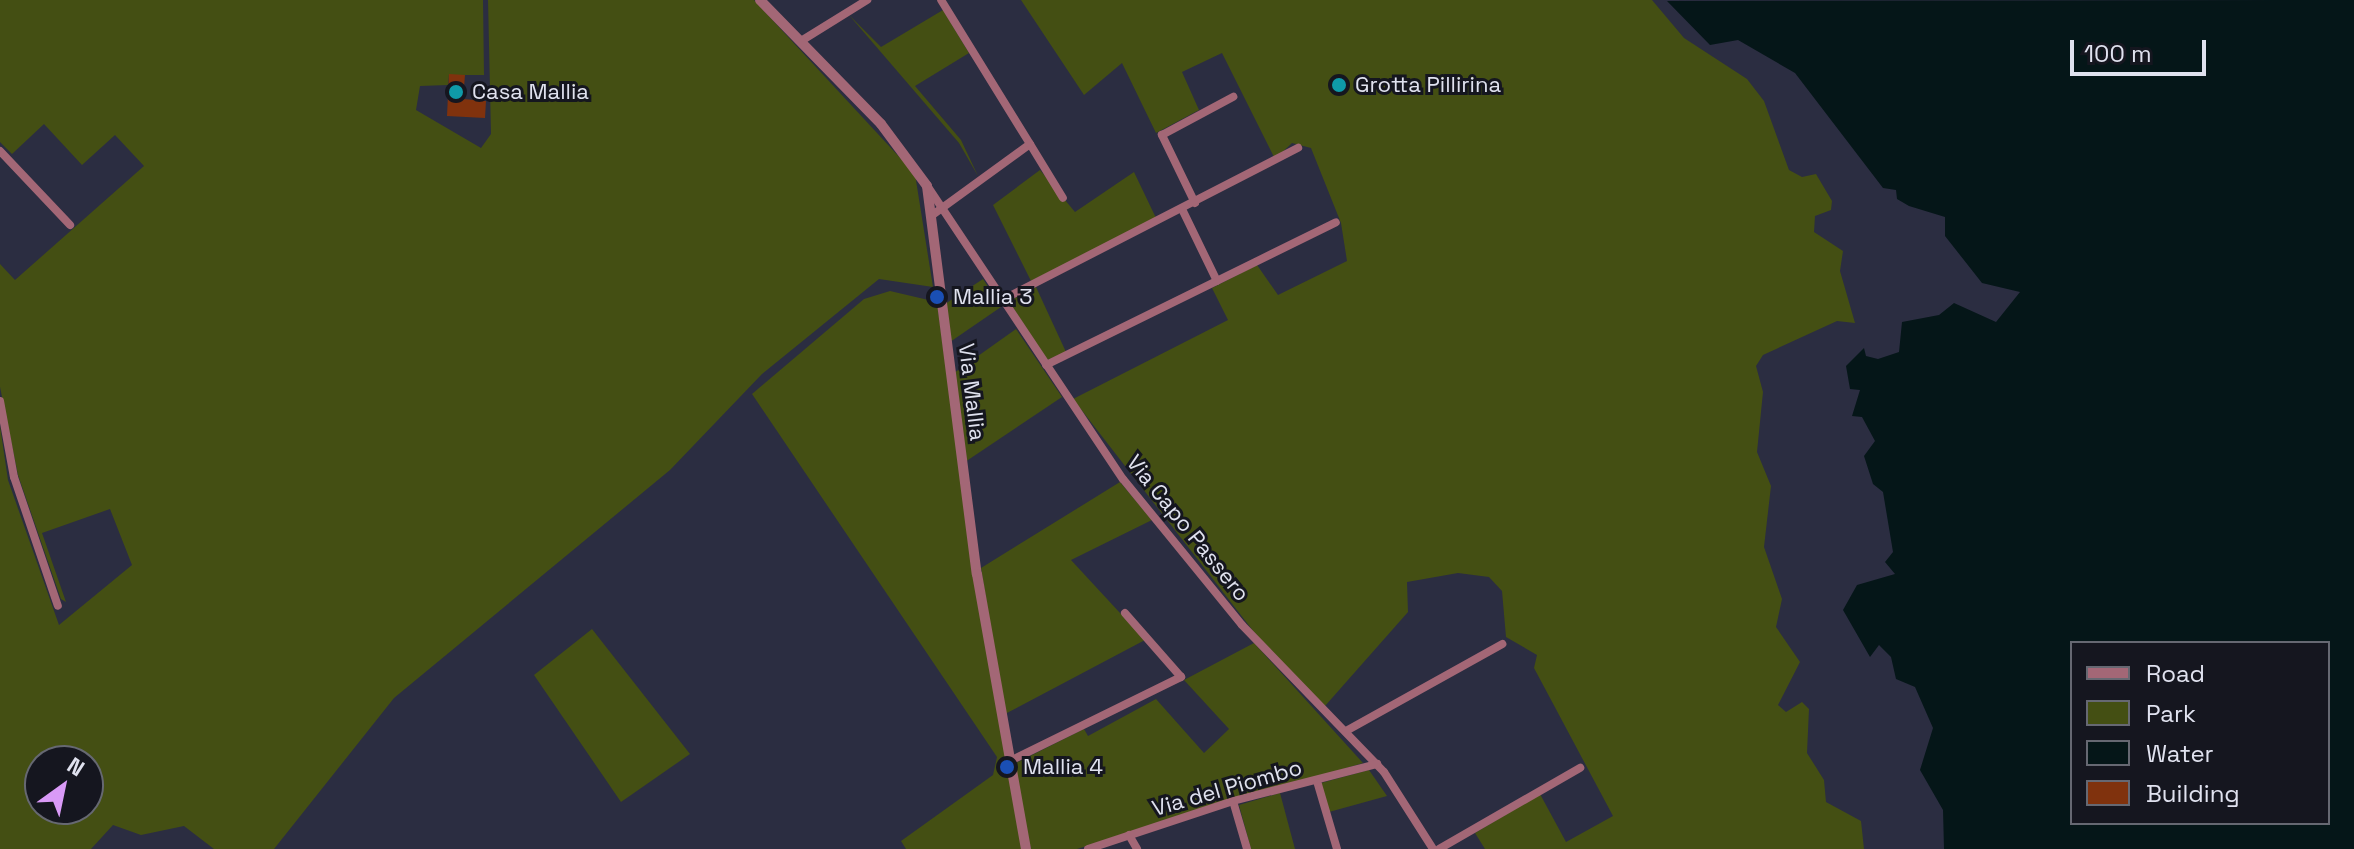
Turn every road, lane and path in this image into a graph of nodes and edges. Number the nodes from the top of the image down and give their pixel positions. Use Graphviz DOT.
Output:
graph roads {
  1 [pos="760,0"];
  2 [pos="867,0"];
  3 [pos="941,0"];
  4 [pos="801,41"];
  5 [pos="1233,97"];
  6 [pos="1030,144"];
  7 [pos="1298,148"];
  8 [pos="0,151"];
  9 [pos="927,186"];
  10 [pos="1063,198"];
  11 [pos="1195,203"];
  12 [pos="942,207"];
  13 [pos="1182,209"];
  14 [pos="931,216"];
  15 [pos="1336,222"];
  16 [pos="70,225"];
  17 [pos="1217,281"];
  18 [pos="1002,300"];
  19 [pos="1046,365"];
  20 [pos="0,401"];
  21 [pos="58,606"];
  22 [pos="1125,613"];
  23 [pos="1502,644"];
  24 [pos="1346,731"];
  25 [pos="1008,762"];
  26 [pos="1377,764"];
  27 [pos="1580,768"];
  28 [pos="1317,781"];
  29 [pos="1233,801"];
  30 [pos="1129,835"];
  31 [pos="1026,849"];
  32 [pos="1088,849"];
  33 [pos="1137,849"];
  34 [pos="1247,849"];
  35 [pos="1337,849"];
  36 [pos="1433,849"];
  37 [pos="1439,849"];
  1 -- 4 [label="street, Via Mallia"];
  2 -- 4 [label="street"];
  3 -- 6 [label="street"];
  4 -- 9 [label="street, Via Mallia"];
  5 -- 11 [label="street"];
  6 -- 10 [label="street"];
  6 -- 12 [label="street"];
  7 -- 11 [label="street"];
  8 -- 16 [label="street"];
  9 -- 12 [label="street, Via Capo Passero"];
  9 -- 14 [label="street, Via Mallia"];
  11 -- 13 [label="street"];
  12 -- 14 [label="street"];
  12 -- 18 [label="street, Via Capo Passero"];
  13 -- 17 [label="street"];
  13 -- 18 [label="street"];
  14 -- 25 [label="street, Via Mallia"];
  15 -- 17 [label="street"];
  17 -- 19 [label="street"];
  18 -- 19 [label="street, Via Capo Passero"];
  19 -- 24 [label="street, Via Capo Passero"];
  20 -- 21 [label="street"];
  22 -- 25 [label="street"];
  23 -- 24 [label="street"];
  24 -- 26 [label="street, Via Capo Passero"];
  25 -- 31 [label="street, Via Mallia"];
  26 -- 28 [label="street, Via del Piombo"];
  26 -- 36 [label="street, Via Capo Passero"];
  27 -- 37 [label="street"];
  28 -- 29 [label="street, Via del Piombo"];
  28 -- 35 [label="street"];
  29 -- 30 [label="street, Via del Piombo"];
  29 -- 34 [label="street"];
  30 -- 32 [label="street, Via del Piombo"];
  30 -- 33 [label="street"];
}
